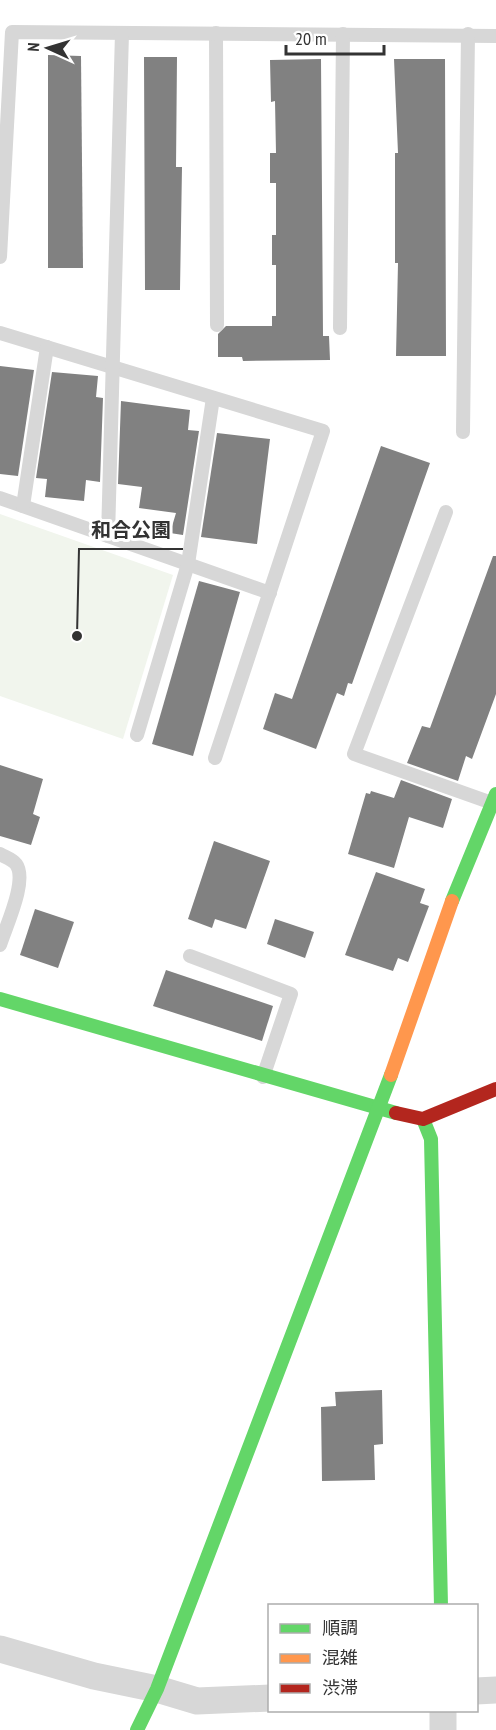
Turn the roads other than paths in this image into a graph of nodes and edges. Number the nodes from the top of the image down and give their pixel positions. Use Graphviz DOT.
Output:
graph roads {
  1 [pos="122,33"];
  2 [pos="216,33"];
  3 [pos="343,34"];
  4 [pos="468,34"];
  5 [pos="496,36"];
  6 [pos="0,257"];
  7 [pos="217,325"];
  8 [pos="340,328"];
  9 [pos="0,333"];
  10 [pos="46,347"];
  11 [pos="113,367"];
  12 [pos="213,398"];
  13 [pos="463,432"];
  14 [pos="0,498"];
  15 [pos="22,506"];
  16 [pos="446,512"];
  17 [pos="108,536"];
  18 [pos="188,564"];
  19 [pos="270,593"];
  20 [pos="137,735"];
  21 [pos="215,758"];
  22 [pos="494,799"];
  23 [pos="0,854"];
  24 [pos="0,945"];
  25 [pos="190,956"];
  26 [pos="0,999"];
  27 [pos="263,1077"];
  28 [pos="496,1089"];
  29 [pos="379,1110"];
  30 [pos="423,1119"];
  31 [pos="441,1604"];
  32 [pos="0,1649"];
  33 [pos="156,1689"];
  34 [pos="496,1690"];
  35 [pos="478,1691"];
  36 [pos="268,1698"];
  37 [pos="443,1712"];
  38 [pos="137,1730"];
  39 [pos="443,1730"];
  1 -- 2 [label="lane"];
  1 -- 6 [label="lane"];
  1 -- 11 [label="lane"];
  2 -- 3 [label="lane"];
  2 -- 7 [label="lane"];
  3 -- 4 [label="lane"];
  3 -- 8 [label="lane"];
  4 -- 5 [label="lane"];
  4 -- 13 [label="lane"];
  9 -- 10 [label="lane"];
  10 -- 11 [label="lane"];
  10 -- 15 [label="lane"];
  11 -- 12 [label="lane"];
  11 -- 17 [label="lane"];
  12 -- 18 [label="lane"];
  12 -- 19 [label="lane"];
  14 -- 15 [label="lane"];
  15 -- 17 [label="lane"];
  16 -- 22 [label="lane"];
  17 -- 18 [label="lane"];
  18 -- 19 [label="lane"];
  18 -- 20 [label="lane"];
  19 -- 21 [label="lane"];
  22 -- 29 [label="street"];
  23 -- 24 [label="lane"];
  25 -- 27 [label="lane"];
  26 -- 27 [label="street"];
  27 -- 29 [label="street"];
  28 -- 30 [label="street"];
  29 -- 30 [label="street"];
  29 -- 33 [label="street"];
  30 -- 31 [label="street"];
  32 -- 33 [label="street"];
  33 -- 36 [label="street"];
  33 -- 38 [label="street"];
  34 -- 35 [label="street"];
  37 -- 39 [label="street"];
}
